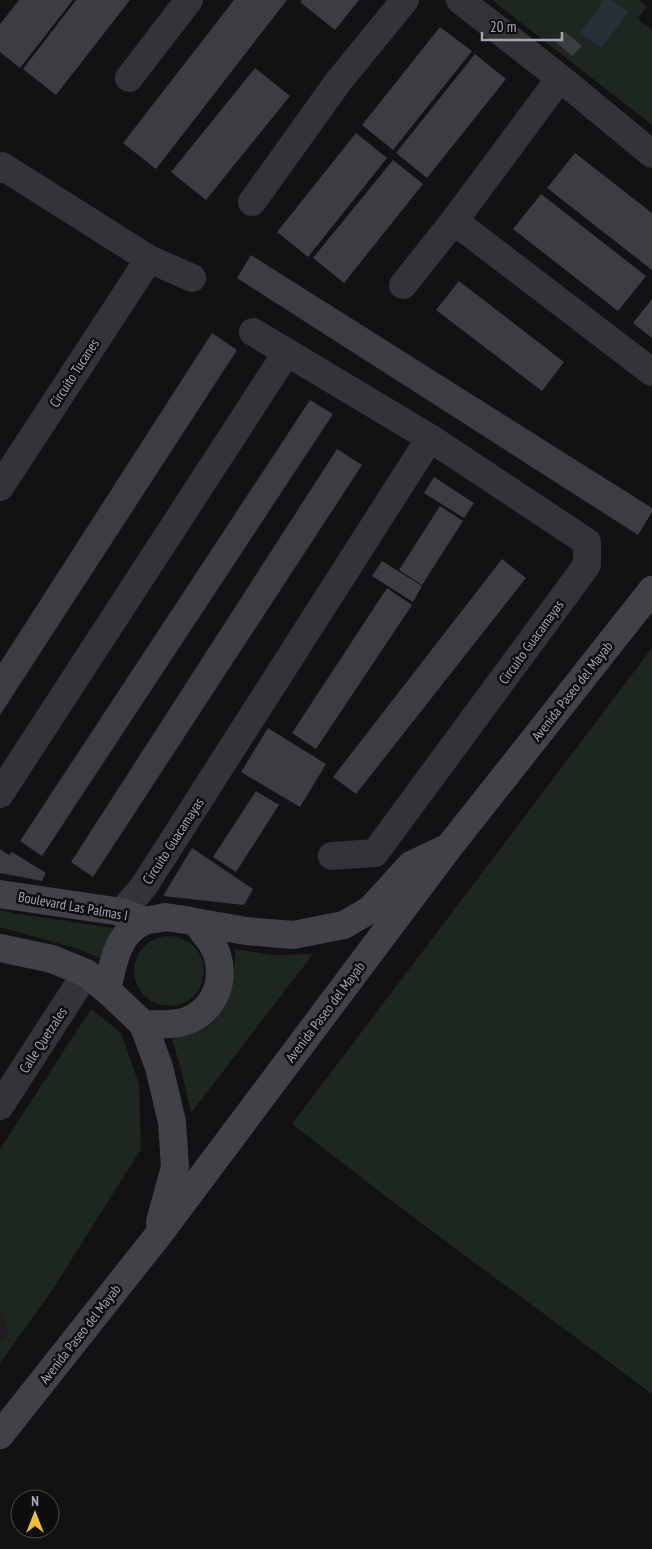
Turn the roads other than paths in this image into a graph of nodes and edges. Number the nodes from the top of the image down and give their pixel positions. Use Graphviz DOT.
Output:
graph roads {
  1 [pos="189,0"];
  2 [pos="405,0"];
  3 [pos="460,0"];
  4 [pos="129,78"];
  5 [pos="560,78"];
  6 [pos="652,154"];
  7 [pos="1,166"];
  8 [pos="252,202"];
  9 [pos="454,221"];
  10 [pos="148,259"];
  11 [pos="192,278"];
  12 [pos="403,286"];
  13 [pos="253,332"];
  14 [pos="287,352"];
  15 [pos="652,372"];
  16 [pos="430,438"];
  17 [pos="0,487"];
  18 [pos="652,590"];
  19 [pos="0,794"];
  20 [pos="449,847"];
  21 [pos="332,856"];
  22 [pos="0,894"];
  23 [pos="134,917"];
  24 [pos="195,922"];
  25 [pos="0,948"];
  26 [pos="86,973"];
  27 [pos="107,990"];
  28 [pos="144,1024"];
  29 [pos="0,1106"];
  30 [pos="156,1238"];
  31 [pos="0,1435"];
  1 -- 4 [label="street"];
  2 -- 8 [label="street"];
  3 -- 5 [label="street"];
  5 -- 6 [label="street"];
  5 -- 9 [label="street"];
  7 -- 10 [label="street"];
  9 -- 12 [label="street"];
  9 -- 15 [label="street"];
  10 -- 11 [label="street"];
  10 -- 17 [label="street, Circuito Tucanes"];
  13 -- 14 [label="street, Circuito Guacamayas"];
  14 -- 16 [label="street, Circuito Guacamayas"];
  14 -- 19 [label="street"];
  16 -- 21 [label="street, Circuito Guacamayas"];
  16 -- 23 [label="street, Circuito Guacamayas"];
  18 -- 20 [label="street, Avenida Paseo del Mayab"];
  20 -- 24 [label="street"];
  20 -- 30 [label="street, Avenida Paseo del Mayab"];
  22 -- 23 [label="street, Boulevard Las Palmas I"];
  23 -- 24 [label="street"];
  23 -- 27 [label="street"];
  24 -- 28 [label="street"];
  25 -- 26 [label="street"];
  26 -- 27 [label="street"];
  26 -- 29 [label="street, Calle Quetzales"];
  27 -- 28 [label="street"];
  28 -- 30 [label="street"];
  30 -- 31 [label="street, Avenida Paseo del Mayab"];
}
